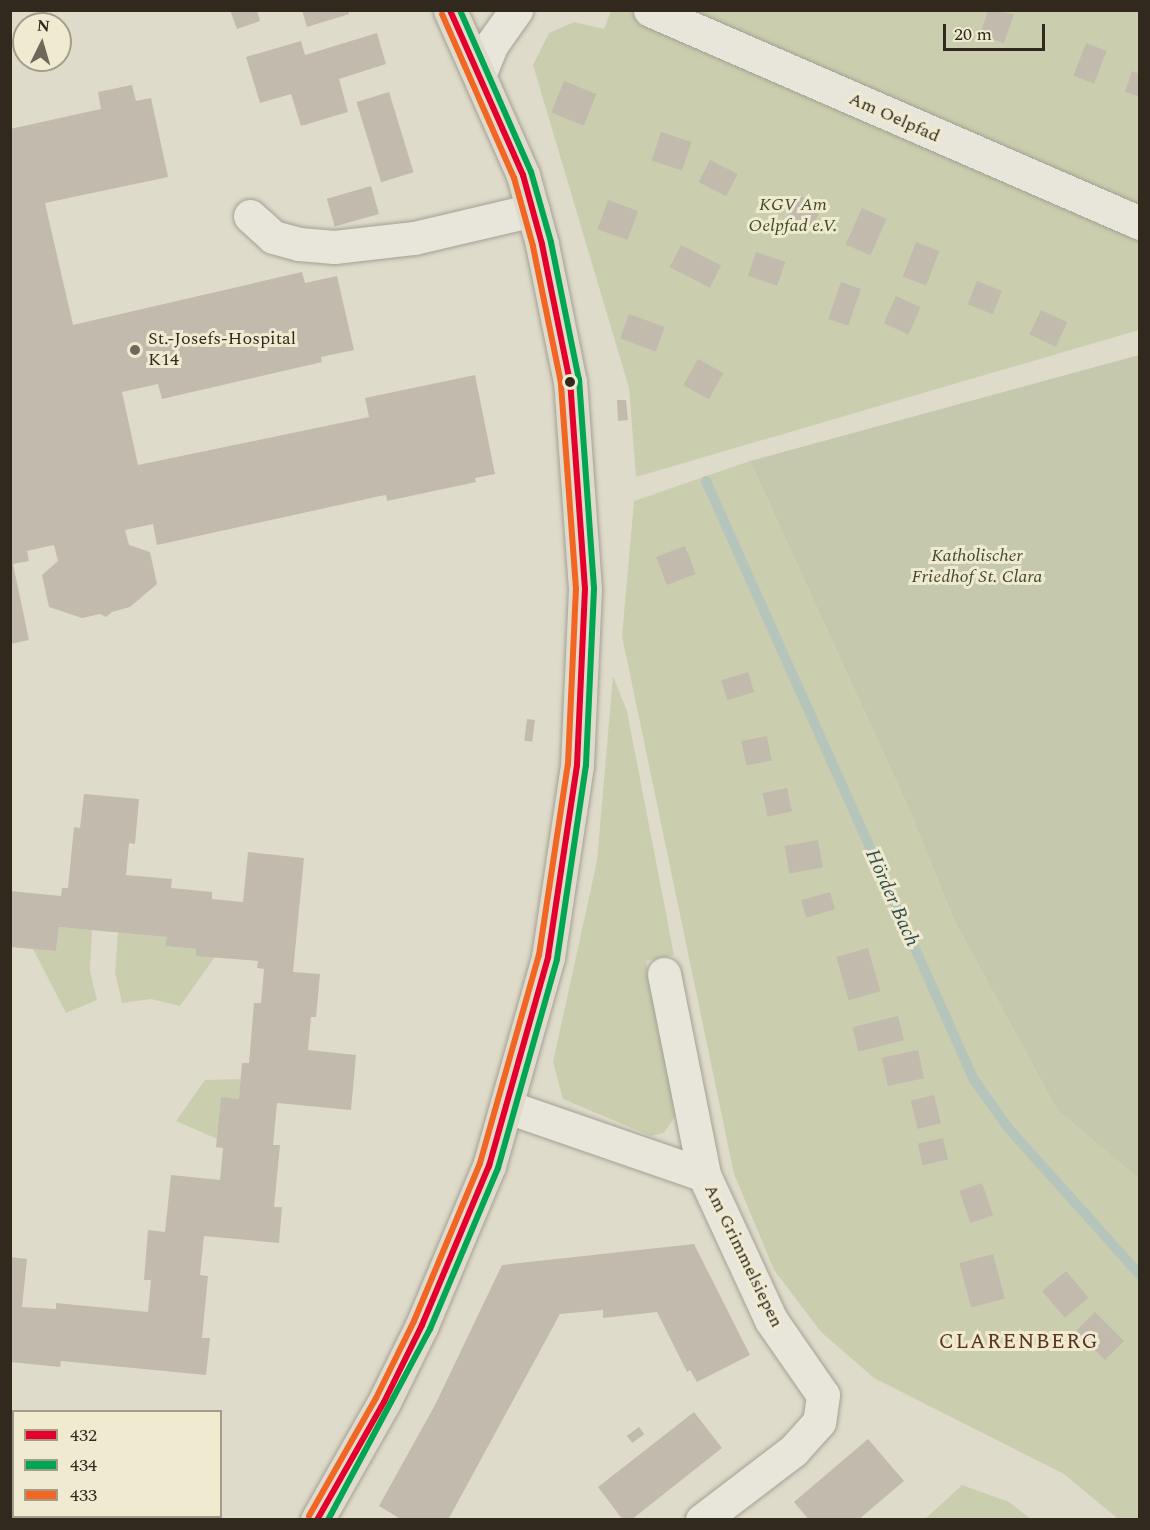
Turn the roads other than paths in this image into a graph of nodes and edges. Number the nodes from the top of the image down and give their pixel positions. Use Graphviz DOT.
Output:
graph roads {
  1 [pos="450,10"];
  2 [pos="516,10"];
  3 [pos="650,10"];
  4 [pos="480,73"];
  5 [pos="532,210"];
  6 [pos="250,216"];
  7 [pos="1140,223"];
  8 [pos="664,974"];
  9 [pos="508,1107"];
  10 [pos="704,1175"];
  11 [pos="317,1520"];
  12 [pos="702,1520"];
  1 -- 4 [label="main road"];
  2 -- 4 [label="street"];
  3 -- 7 [label="street, Am Oelpfad"];
  4 -- 5 [label="main road"];
  5 -- 6 [label="street"];
  5 -- 9 [label="main road"];
  8 -- 10 [label="street, Am Grimmelsiepen"];
  9 -- 10 [label="street, Am Grimmelsiepen"];
  9 -- 11 [label="main road"];
  10 -- 12 [label="street, Am Grimmelsiepen"];
}
